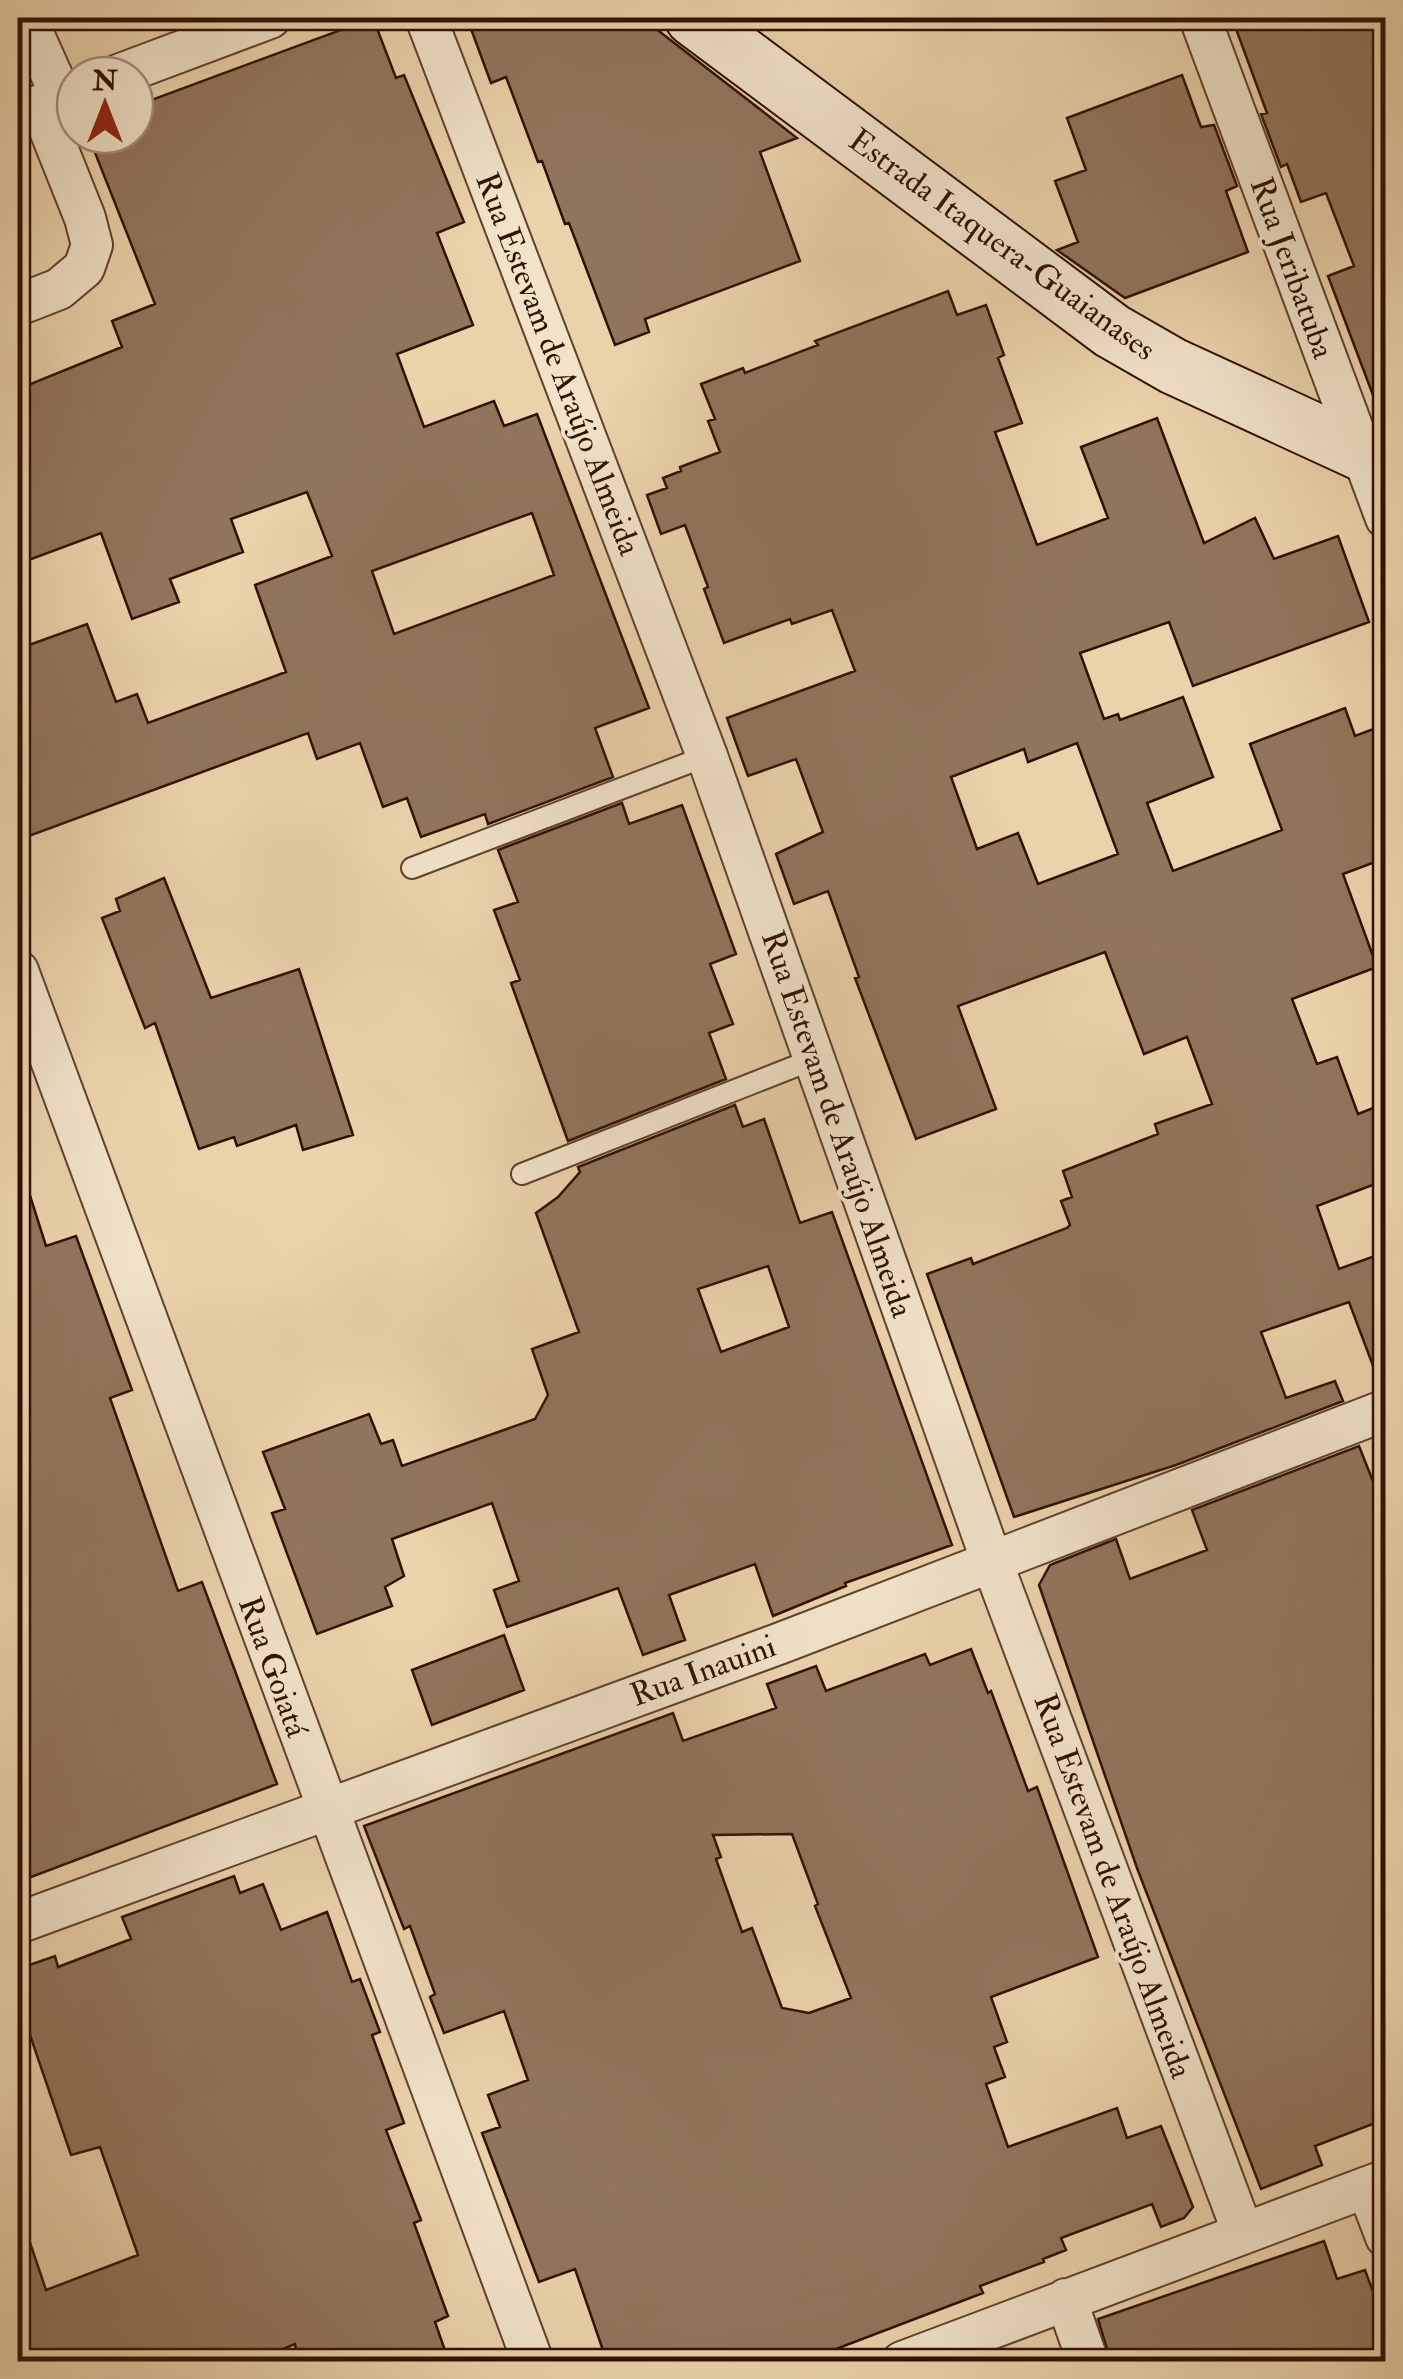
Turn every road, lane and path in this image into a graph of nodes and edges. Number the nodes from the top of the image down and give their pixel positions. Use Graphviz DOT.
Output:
graph roads {
  1 [pos="26,18"];
  2 [pos="270,18"];
  3 [pos="426,18"];
  4 [pos="693,18"];
  5 [pos="1200,18"];
  6 [pos="155,61"];
  7 [pos="48,102"];
  8 [pos="18,305"];
  9 [pos="1374,460"];
  10 [pos="1386,518"];
  11 [pos="707,756"];
  12 [pos="412,868"];
  13 [pos="18,971"];
  14 [pos="814,1060"];
  15 [pos="522,1174"];
  16 [pos="1386,1410"];
  17 [pos="992,1562"];
  18 [pos="326,1810"];
  19 [pos="18,1923"];
  20 [pos="1376,2184"];
  21 [pos="1242,2233"];
  22 [pos="1386,2237"];
  23 [pos="1066,2299"];
  24 [pos="533,2362"];
  25 [pos="902,2362"];
  26 [pos="1088,2362"];
  1 -- 7 [label="street"];
  2 -- 6 [label="street"];
  3 -- 11 [label="street, Rua Estevam de Araújo Almeida"];
  4 -- 9 [label="main road, Estrada Itaquera-Guaianases"];
  5 -- 9 [label="street, Rua Jeribatuba"];
  7 -- 8 [label="street"];
  9 -- 10 [label="street, Rua Jeribatuba"];
  11 -- 12 [label="lane"];
  11 -- 14 [label="street, Rua Estevam de Araújo Almeida"];
  13 -- 18 [label="street, Rua Goiatá"];
  14 -- 15 [label="lane"];
  14 -- 17 [label="street, Rua Estevam de Araújo Almeida"];
  16 -- 17 [label="street, Rua Inauini"];
  17 -- 18 [label="street, Rua Inauini"];
  17 -- 21 [label="street, Rua Estevam de Araújo Almeida"];
  18 -- 19 [label="street, Rua Inauini"];
  18 -- 24 [label="street, Rua Goiatá"];
  20 -- 21 [label="street"];
  20 -- 22 [label="street"];
  21 -- 23 [label="street"];
  23 -- 25 [label="street"];
  23 -- 26 [label="street"];
}
